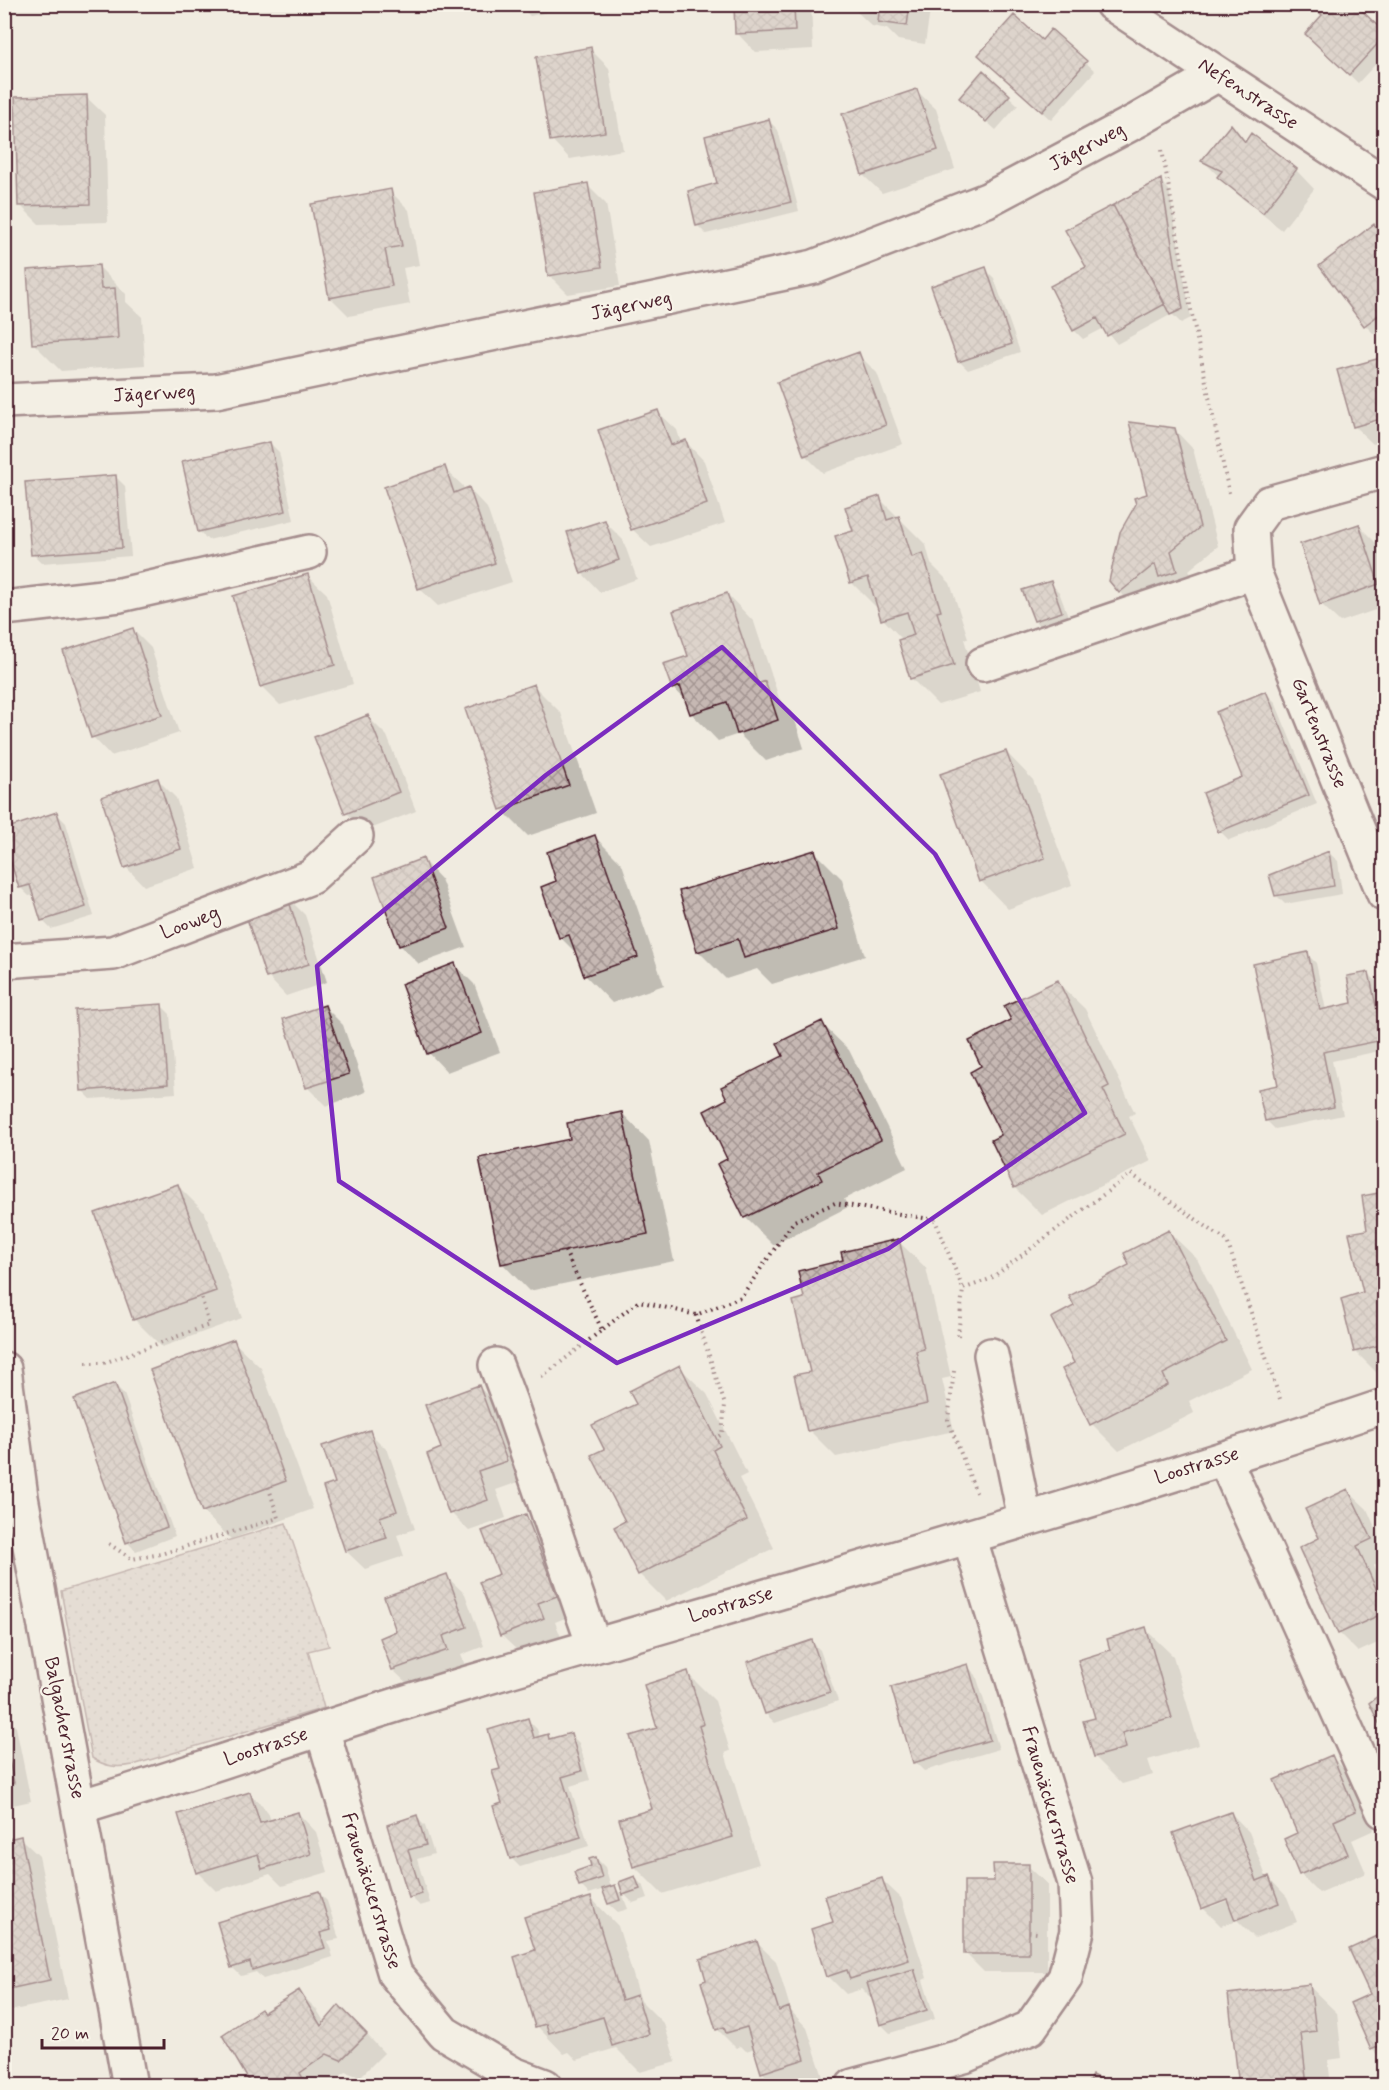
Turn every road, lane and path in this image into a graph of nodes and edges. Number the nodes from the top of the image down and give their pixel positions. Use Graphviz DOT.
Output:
graph roads {
  1 [pos="1112,4"];
  2 [pos="1218,74"];
  3 [pos="1155,111"];
  4 [pos="1384,183"];
  5 [pos="4,401"];
  6 [pos="1384,471"];
  7 [pos="1230,501"];
  8 [pos="309,552"];
  9 [pos="1254,572"];
  10 [pos="4,608"];
  11 [pos="983,664"];
  12 [pos="356,836"];
  13 [pos="1384,894"];
  14 [pos="4,961"];
  15 [pos="565,1251"];
  16 [pos="963,1289"];
  17 [pos="201,1296"];
  18 [pos="696,1315"];
  19 [pos="602,1330"];
  20 [pos="957,1344"];
  21 [pos="991,1355"];
  22 [pos="86,1363"];
  23 [pos="496,1365"];
  24 [pos="954,1366"];
  25 [pos="4,1369"];
  26 [pos="510,1402"];
  27 [pos="1384,1406"];
  28 [pos="1292,1437"];
  29 [pos="716,1438"];
  30 [pos="1224,1458"];
  31 [pos="269,1488"];
  32 [pos="1025,1519"];
  33 [pos="979,1533"];
  34 [pos="109,1544"];
  35 [pos="594,1646"];
  36 [pos="322,1729"];
  37 [pos="79,1807"];
  38 [pos="1383,1810"];
  39 [pos="130,2085"];
  40 [pos="545,2085"];
  41 [pos="852,2085"];
  1 -- 2 [label="street, Nefenstrasse"];
  2 -- 3 [label="street, Jägerweg"];
  2 -- 4 [label="street, Nefenstrasse"];
  3 -- 5 [label="street, Jägerweg"];
  3 -- 7 [label="path"];
  6 -- 9 [label="street, Gartenstrasse"];
  8 -- 10 [label="street"];
  9 -- 11 [label="street"];
  9 -- 13 [label="street, Gartenstrasse"];
  12 -- 14 [label="street, Looweg"];
  15 -- 19 [label="path"];
  16 -- 18 [label="path"];
  16 -- 20 [label="path"];
  16 -- 28 [label="path"];
  17 -- 22 [label="path"];
  18 -- 19 [label="path"];
  18 -- 29 [label="path"];
  19 -- 26 [label="path"];
  21 -- 32 [label="street"];
  23 -- 26 [label="street"];
  24 -- 33 [label="path"];
  25 -- 37 [label="street, Balgacherstrasse"];
  26 -- 35 [label="street"];
  27 -- 28 [label="street, Loostrasse"];
  28 -- 30 [label="street, Loostrasse"];
  30 -- 32 [label="street, Loostrasse"];
  30 -- 38 [label="street"];
  31 -- 34 [label="path"];
  32 -- 33 [label="street, Loostrasse"];
  33 -- 35 [label="street, Loostrasse"];
  33 -- 41 [label="street, Frauenäckerstrasse"];
  35 -- 36 [label="street, Loostrasse"];
  36 -- 37 [label="street, Loostrasse"];
  36 -- 40 [label="street, Frauenäckerstrasse"];
  37 -- 39 [label="street, Balgacherstrasse"];
}
